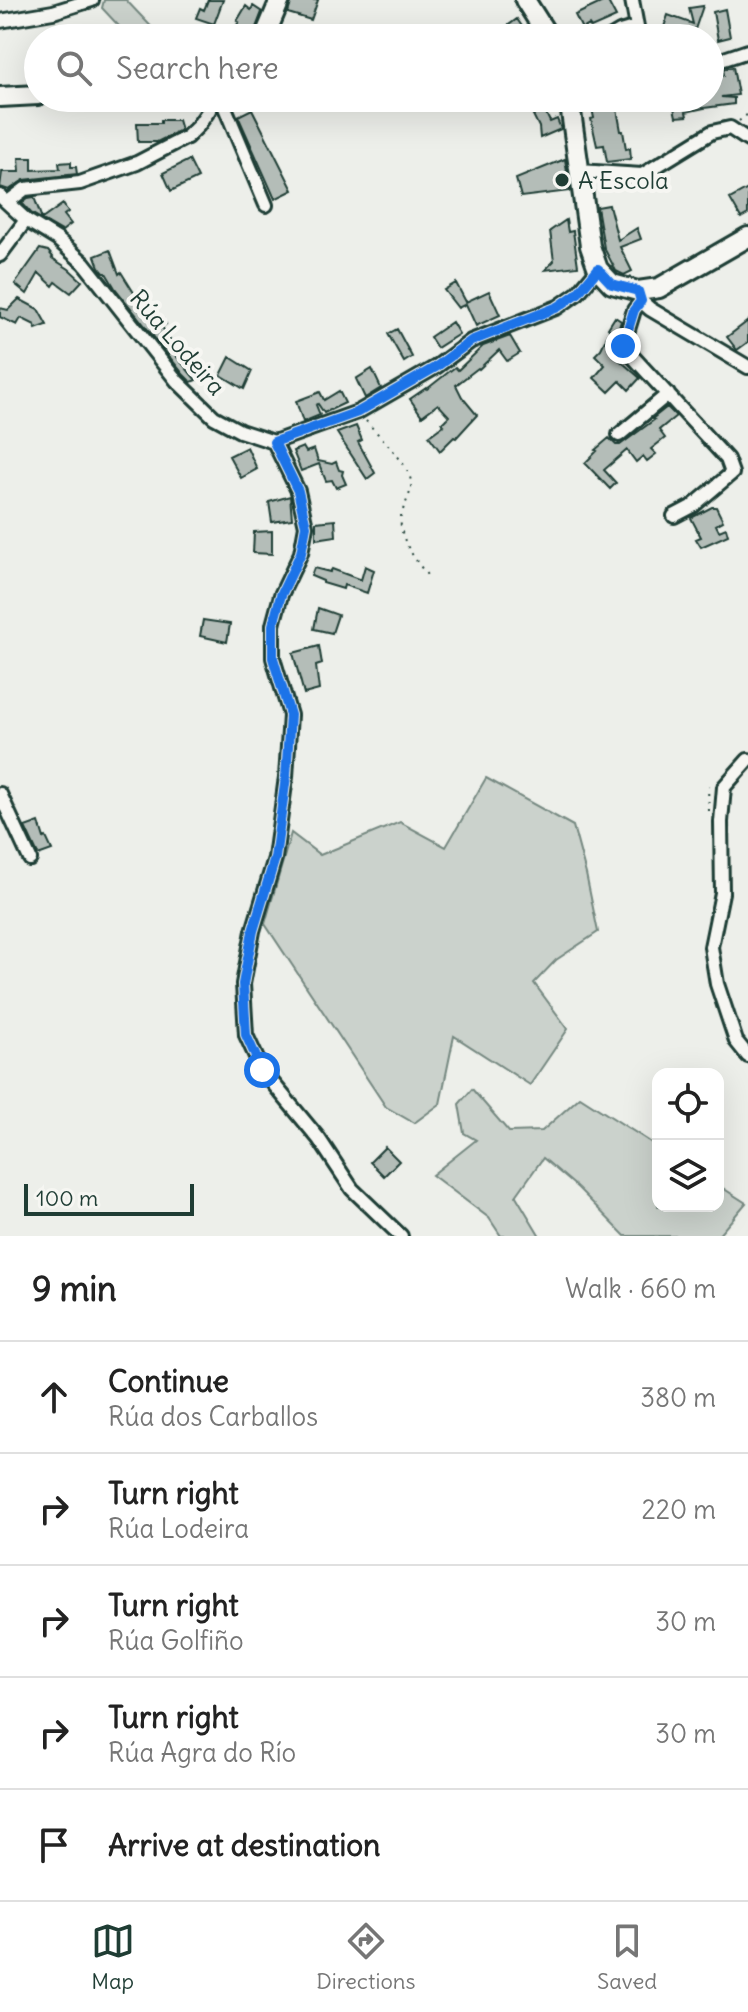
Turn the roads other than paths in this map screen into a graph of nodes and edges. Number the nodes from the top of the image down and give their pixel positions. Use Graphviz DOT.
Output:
graph roads {
  1 [pos="92,0"];
  2 [pos="280,0"];
  3 [pos="525,0"];
  4 [pos="632,0"];
  5 [pos="0,21"];
  6 [pos="270,24"];
  7 [pos="540,24"];
  8 [pos="636,24"];
  9 [pos="748,51"];
  10 [pos="724,59"];
  11 [pos="24,96"];
  12 [pos="0,97"];
  13 [pos="208,112"];
  14 [pos="227,112"];
  15 [pos="571,112"];
  16 [pos="748,140"];
  17 [pos="579,171"];
  18 [pos="4,199"];
  19 [pos="266,205"];
  20 [pos="26,220"];
  21 [pos="748,237"];
  22 [pos="0,255"];
  23 [pos="598,269"];
  24 [pos="640,296"];
  25 [pos="748,367"];
  26 [pos="668,394"];
  27 [pos="619,435"];
  28 [pos="274,442"];
  29 [pos="674,516"];
  30 [pos="748,760"];
  31 [pos="0,794"];
  32 [pos="30,859"];
  33 [pos="748,1056"];
  34 [pos="401,1236"];
  1 -- 5 [label="street"];
  2 -- 6 [label="main road"];
  3 -- 7 [label="main road"];
  4 -- 8 [label="street"];
  9 -- 10 [label="street"];
  11 -- 12 [label="main road"];
  13 -- 18 [label="street"];
  14 -- 19 [label="street"];
  15 -- 17 [label="main road"];
  16 -- 17 [label="street"];
  17 -- 23 [label="main road"];
  18 -- 20 [label="street, Rúa Lodeira"];
  20 -- 22 [label="street"];
  20 -- 28 [label="street, Rúa Lodeira"];
  21 -- 24 [label="main road"];
  23 -- 24 [label="main road"];
  23 -- 28 [label="street"];
  24 -- 25 [label="street"];
  24 -- 26 [label="street"];
  26 -- 27 [label="street"];
  26 -- 29 [label="street"];
  28 -- 34 [label="street"];
  30 -- 33 [label="street"];
  31 -- 32 [label="street"];
}
